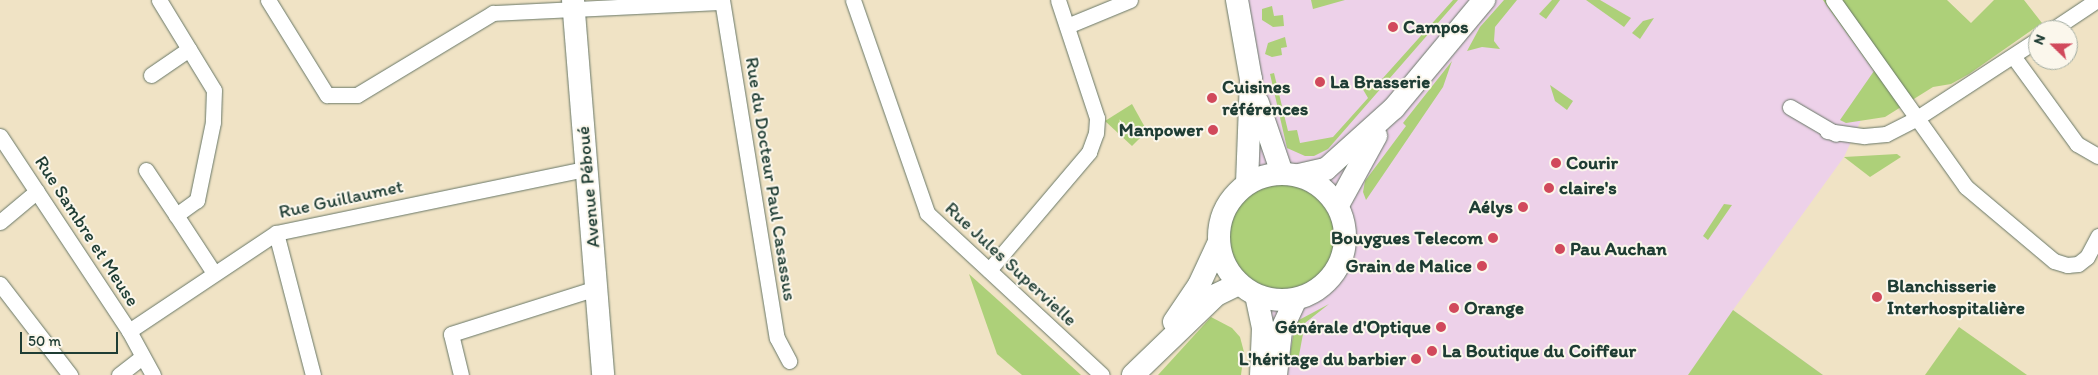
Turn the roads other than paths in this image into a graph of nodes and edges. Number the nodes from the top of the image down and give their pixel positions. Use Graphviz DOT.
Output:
graph roads {
  1 [pos="159,0"];
  2 [pos="268,0"];
  3 [pos="852,0"];
  4 [pos="1058,0"];
  5 [pos="1130,0"];
  6 [pos="1237,0"];
  7 [pos="1484,0"];
  8 [pos="1832,0"];
  9 [pos="2097,0"];
  10 [pos="722,1"];
  11 [pos="574,5"];
  12 [pos="2067,20"];
  13 [pos="1067,26"];
  14 [pos="2028,46"];
  15 [pos="189,49"];
  16 [pos="2013,56"];
  17 [pos="151,75"];
  18 [pos="1251,79"];
  19 [pos="1790,107"];
  20 [pos="1394,108"];
  21 [pos="1917,118"];
  22 [pos="0,136"];
  23 [pos="2098,156"];
  24 [pos="586,169"];
  25 [pos="146,170"];
  26 [pos="1291,174"];
  27 [pos="1247,183"];
  28 [pos="37,191"];
  29 [pos="1338,205"];
  30 [pos="176,215"];
  31 [pos="0,222"];
  32 [pos="276,233"];
  33 [pos="2098,236"];
  34 [pos="1219,242"];
  35 [pos="989,270"];
  36 [pos="214,274"];
  37 [pos="0,284"];
  38 [pos="596,288"];
  39 [pos="1248,289"];
  40 [pos="1296,299"];
  41 [pos="129,331"];
  42 [pos="1153,354"];
  43 [pos="142,357"];
  44 [pos="789,361"];
  45 [pos="70,375"];
  46 [pos="119,375"];
  47 [pos="153,375"];
  48 [pos="313,375"];
  49 [pos="461,375"];
  50 [pos="603,375"];
  51 [pos="1102,375"];
  52 [pos="1133,375"];
  53 [pos="1261,375"];
  54 [pos="1276,375"];
  1 -- 15 [label="street"];
  2 -- 11 [label="street"];
  3 -- 35 [label="street, Rue Jules Supervielle"];
  4 -- 13 [label="street"];
  5 -- 13 [label="street"];
  6 -- 18 [label="main road"];
  7 -- 20 [label="main road"];
  8 -- 21 [label="street"];
  9 -- 12 [label="street"];
  10 -- 11 [label="street"];
  10 -- 44 [label="street, Rue du Docteur Paul Casassus"];
  11 -- 24 [label="main road, Avenue Péboué"];
  13 -- 35 [label="street"];
  14 -- 16 [label="street"];
  15 -- 17 [label="street"];
  15 -- 30 [label="street"];
  16 -- 21 [label="street"];
  16 -- 23 [label="street"];
  18 -- 26 [label="main road"];
  18 -- 27 [label="main road"];
  19 -- 21 [label="street"];
  20 -- 26 [label="main road"];
  20 -- 29 [label="main road"];
  21 -- 33 [label="street"];
  22 -- 28 [label="street, Rue Sambre et Meuse"];
  24 -- 32 [label="street, Rue Guillaumet"];
  24 -- 38 [label="main road, Avenue Péboué"];
  25 -- 30 [label="street"];
  26 -- 27 [label="main road"];
  26 -- 29 [label="main road"];
  27 -- 34 [label="main road"];
  28 -- 31 [label="street"];
  28 -- 41 [label="street, Rue Sambre et Meuse"];
  29 -- 40 [label="main road"];
  30 -- 36 [label="street"];
  32 -- 36 [label="street, Rue Guillaumet"];
  32 -- 48 [label="street"];
  34 -- 39 [label="main road"];
  34 -- 42 [label="main road"];
  35 -- 51 [label="street, Rue Jules Supervielle"];
  36 -- 41 [label="street, Rue Guillaumet"];
  37 -- 45 [label="street"];
  38 -- 49 [label="street"];
  38 -- 50 [label="main road, Avenue Péboué"];
  39 -- 40 [label="main road"];
  39 -- 42 [label="main road"];
  39 -- 53 [label="main road"];
  40 -- 54 [label="main road"];
  41 -- 43 [label="street, Rue Sambre et Meuse"];
  42 -- 52 [label="main road"];
  43 -- 46 [label="street"];
  43 -- 47 [label="street, Rue Sambre et Meuse"];
}
